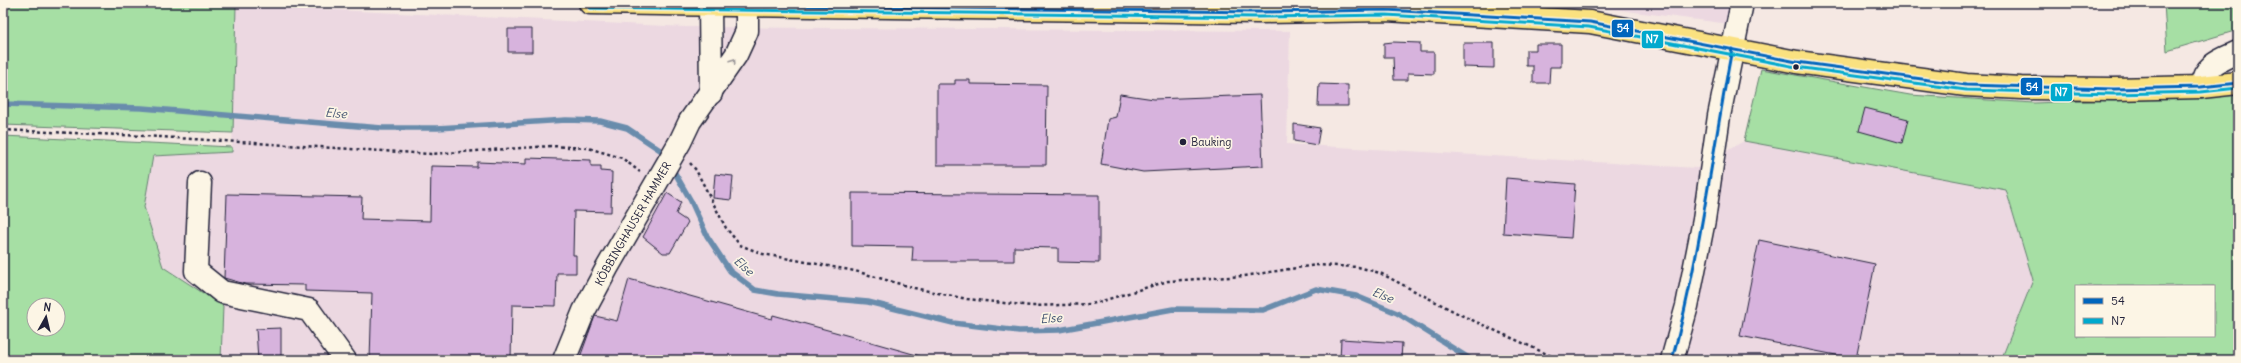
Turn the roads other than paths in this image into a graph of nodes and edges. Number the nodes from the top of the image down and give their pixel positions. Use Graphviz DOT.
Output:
graph roads {
  1 [pos="590,3"];
  2 [pos="1742,3"];
  3 [pos="710,6"];
  4 [pos="747,6"];
  5 [pos="1386,7"];
  6 [pos="1732,49"];
  7 [pos="2238,52"];
  8 [pos="2238,83"];
  9 [pos="2202,87"];
  10 [pos="711,93"];
  11 [pos="200,183"];
  12 [pos="345,360"];
  13 [pos="564,360"];
  14 [pos="1672,360"];
  1 -- 3 [label="main road"];
  2 -- 6 [label="street"];
  3 -- 4 [label="main road"];
  3 -- 10 [label="street"];
  4 -- 5 [label="main road"];
  10 -- 4 [label="street, KÖBBINGHAUSER HAMMER, one-way"];
  5 -- 6 [label="main road"];
  6 -- 9 [label="main road"];
  6 -- 14 [label="street"];
  7 -- 9 [label="street"];
  8 -- 9 [label="main road"];
  10 -- 13 [label="street, KÖBBINGHAUSER HAMMER"];
  11 -- 12 [label="street"];
}
